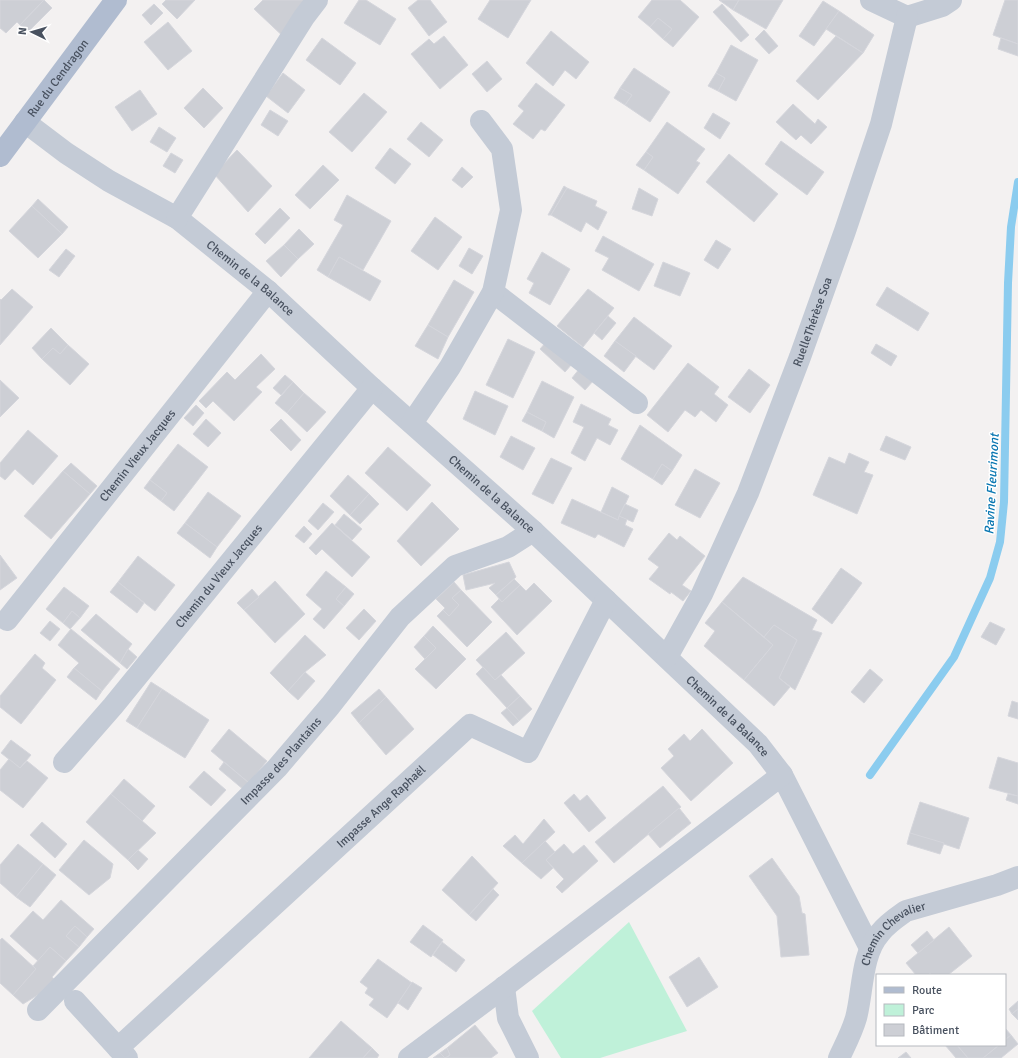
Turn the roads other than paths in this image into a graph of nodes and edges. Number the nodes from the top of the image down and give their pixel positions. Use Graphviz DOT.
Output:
graph roads {
  1 [pos="116,0"];
  2 [pos="317,0"];
  3 [pos="870,0"];
  4 [pos="951,0"];
  5 [pos="907,17"];
  6 [pos="481,121"];
  7 [pos="25,122"];
  8 [pos="0,156"];
  9 [pos="177,218"];
  10 [pos="268,291"];
  11 [pos="493,292"];
  12 [pos="372,388"];
  13 [pos="637,403"];
  14 [pos="412,423"];
  15 [pos="533,531"];
  16 [pos="606,600"];
  17 [pos="7,620"];
  18 [pos="667,658"];
  19 [pos="64,762"];
  20 [pos="782,775"];
  21 [pos="1018,877"];
  22 [pos="870,948"];
  23 [pos="504,987"];
  24 [pos="75,1001"];
  25 [pos="38,1010"];
  26 [pos="122,1053"];
  27 [pos="408,1058"];
  28 [pos="528,1058"];
  29 [pos="839,1058"];
  1 -- 7 [label="main road, Rue du Cendragon"];
  2 -- 9 [label="street"];
  3 -- 5 [label="street"];
  4 -- 5 [label="street"];
  5 -- 18 [label="street, RuelleThérèse Soa"];
  6 -- 11 [label="street"];
  7 -- 8 [label="main road, Rue du Cendragon"];
  7 -- 9 [label="street, Chemin de la Balance"];
  9 -- 10 [label="street, Chemin de la Balance"];
  10 -- 12 [label="street, Chemin de la Balance"];
  10 -- 17 [label="street, Chemin Vieux Jacques"];
  11 -- 13 [label="street"];
  11 -- 14 [label="street"];
  12 -- 14 [label="street, Chemin de la Balance"];
  12 -- 19 [label="street, Chemin du Vieux Jacques"];
  14 -- 15 [label="street, Chemin de la Balance"];
  15 -- 16 [label="street, Chemin de la Balance"];
  15 -- 25 [label="street, Impasse des Plantains"];
  16 -- 18 [label="street, Chemin de la Balance"];
  16 -- 26 [label="street, Impasse Ange Raphaël"];
  18 -- 20 [label="street, Chemin de la Balance"];
  20 -- 22 [label="street, Chemin de la Balance"];
  20 -- 23 [label="street"];
  21 -- 22 [label="street, Chemin Chevalier"];
  22 -- 29 [label="street, Chemin Chevalier"];
  23 -- 27 [label="street"];
  23 -- 28 [label="street"];
  24 -- 26 [label="street, Impasse Ange Raphaël"];
}
